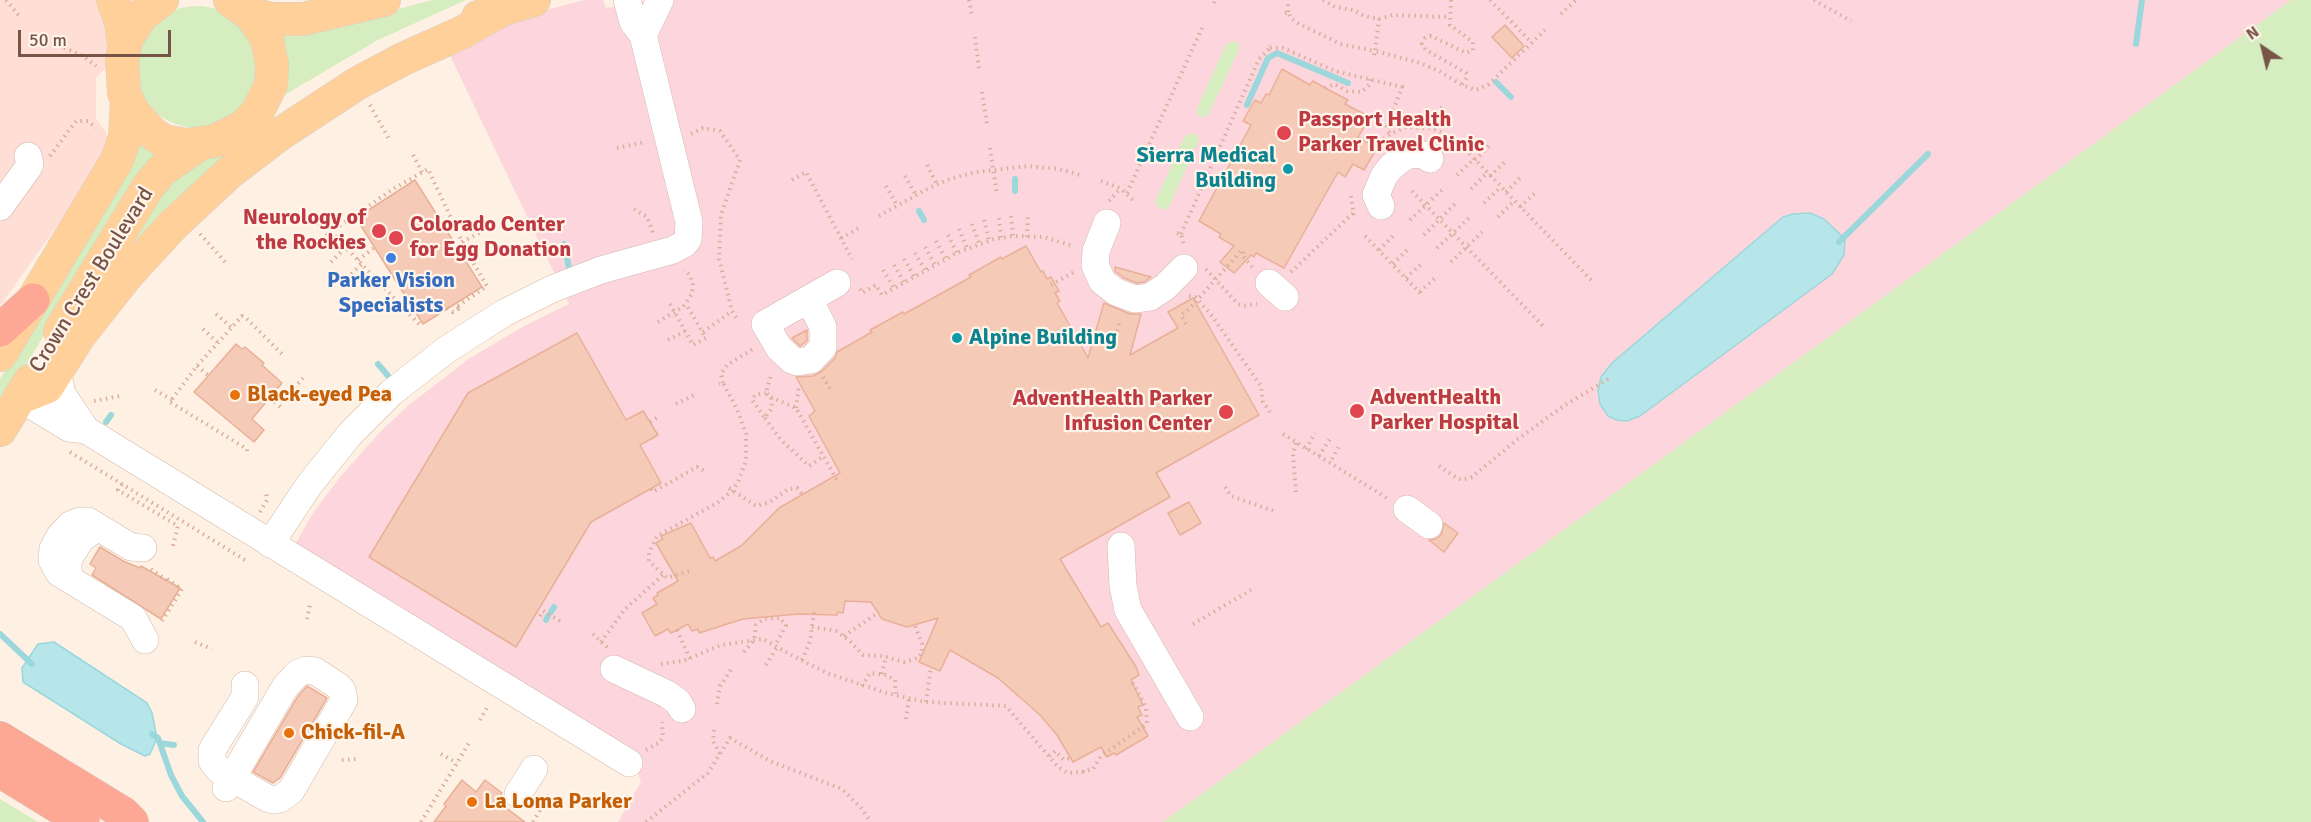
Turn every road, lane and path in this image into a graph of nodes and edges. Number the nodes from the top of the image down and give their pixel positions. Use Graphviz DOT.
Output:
graph roads {
  1 [pos="6,0"];
  2 [pos="113,0"];
  3 [pos="162,0"];
  4 [pos="384,0"];
  5 [pos="534,0"];
  6 [pos="627,0"];
  7 [pos="660,0"];
  8 [pos="969,0"];
  9 [pos="1288,0"];
  10 [pos="1323,0"];
  11 [pos="1338,0"];
  12 [pos="1451,0"];
  13 [pos="1490,0"];
  14 [pos="1576,0"];
  15 [pos="1814,0"];
  16 [pos="240,7"];
  17 [pos="1338,7"];
  18 [pos="498,12"];
  19 [pos="1561,14"];
  20 [pos="972,15"];
  21 [pos="1449,17"];
  22 [pos="21,18"];
  23 [pos="1379,19"];
  24 [pos="1851,21"];
  25 [pos="1202,28"];
  26 [pos="1545,30"];
  27 [pos="643,35"];
  28 [pos="975,37"];
  29 [pos="53,43"];
  30 [pos="1532,43"];
  31 [pos="124,46"];
  32 [pos="1374,53"];
  33 [pos="96,66"];
  34 [pos="979,69"];
  35 [pos="1370,78"];
  36 [pos="1461,86"];
  37 [pos="1325,88"];
  38 [pos="982,92"];
  39 [pos="366,99"];
  40 [pos="127,101"];
  41 [pos="1443,106"];
  42 [pos="251,120"];
  43 [pos="987,124"];
  44 [pos="1425,127"];
  45 [pos="96,128"];
  46 [pos="685,131"];
  47 [pos="1390,134"];
  48 [pos="390,141"];
  49 [pos="649,141"];
  50 [pos="198,144"];
  51 [pos="1461,145"];
  52 [pos="1490,145"];
  53 [pos="616,148"];
  54 [pos="990,148"];
  55 [pos="36,155"];
  56 [pos="413,155"];
  57 [pos="1431,159"];
  58 [pos="1474,159"];
  59 [pos="1506,161"];
  60 [pos="927,165"];
  61 [pos="993,169"];
  62 [pos="422,172"];
  63 [pos="1080,175"];
  64 [pos="1457,175"];
  65 [pos="1489,175"];
  66 [pos="905,176"];
  67 [pos="1521,177"];
  68 [pos="792,180"];
  69 [pos="1101,181"];
  70 [pos="937,184"];
  71 [pos="886,186"];
  72 [pos="1501,187"];
  73 [pos="1120,188"];
  74 [pos="1471,189"];
  75 [pos="1442,190"];
  76 [pos="1412,191"];
  77 [pos="1506,192"];
  78 [pos="1536,192"];
  79 [pos="1127,193"];
  80 [pos="997,194"];
  81 [pos="916,195"];
  82 [pos="1134,201"];
  83 [pos="1514,201"];
  84 [pos="1484,203"];
  85 [pos="1455,204"];
  86 [pos="897,205"];
  87 [pos="1426,205"];
  88 [pos="1381,206"];
  89 [pos="0,207"];
  90 [pos="1520,207"];
  91 [pos="634,209"];
  92 [pos="1353,213"];
  93 [pos="1107,214"];
  94 [pos="1028,215"];
  95 [pos="879,216"];
  96 [pos="1011,216"];
  97 [pos="1498,217"];
  98 [pos="999,218"];
  99 [pos="1469,218"];
  100 [pos="315,219"];
  101 [pos="1440,219"];
  102 [pos="984,220"];
  103 [pos="1410,220"];
  104 [pos="972,224"];
  105 [pos="861,227"];
  106 [pos="195,229"];
  107 [pos="959,229"];
  108 [pos="331,232"];
  109 [pos="481,232"];
  110 [pos="1482,232"];
  111 [pos="1453,233"];
  112 [pos="1424,234"];
  113 [pos="948,235"];
  114 [pos="1013,236"];
  115 [pos="1365,236"];
  116 [pos="1394,236"];
  117 [pos="1027,237"];
  118 [pos="841,238"];
  119 [pos="1001,238"];
  120 [pos="989,240"];
  121 [pos="1076,240"];
  122 [pos="655,241"];
  123 [pos="936,241"];
  124 [pos="462,242"];
  125 [pos="979,243"];
  126 [pos="485,244"];
  127 [pos="346,247"];
  128 [pos="926,247"];
  129 [pos="1467,247"];
  130 [pos="374,248"];
  131 [pos="967,248"];
  132 [pos="1437,248"];
  133 [pos="1379,250"];
  134 [pos="1407,250"];
  135 [pos="915,253"];
  136 [pos="957,253"];
  137 [pos="849,254"];
  138 [pos="467,256"];
  139 [pos="904,259"];
  140 [pos="946,259"];
  141 [pos="852,260"];
  142 [pos="1192,261"];
  143 [pos="331,262"];
  144 [pos="360,262"];
  145 [pos="1450,262"];
  146 [pos="1393,264"];
  147 [pos="1421,264"];
  148 [pos="228,265"];
  149 [pos="894,265"];
  150 [pos="935,265"];
  151 [pos="1073,265"];
  152 [pos="679,268"];
  153 [pos="883,270"];
  154 [pos="925,270"];
  155 [pos="845,276"];
  156 [pos="915,276"];
  157 [pos="346,278"];
  158 [pos="1406,278"];
  159 [pos="1435,278"];
  160 [pos="1592,281"];
  161 [pos="904,282"];
  162 [pos="1051,285"];
  163 [pos="1268,287"];
  164 [pos="894,288"];
  165 [pos="809,299"];
  166 [pos="1182,299"];
  167 [pos="33,300"];
  168 [pos="670,304"];
  169 [pos="686,304"];
  170 [pos="1251,306"];
  171 [pos="447,309"];
  172 [pos="732,311"];
  173 [pos="675,312"];
  174 [pos="216,314"];
  175 [pos="738,321"];
  176 [pos="1126,321"];
  177 [pos="658,322"];
  178 [pos="419,324"];
  179 [pos="1186,324"];
  180 [pos="231,327"];
  181 [pos="1545,327"];
  182 [pos="0,330"];
  183 [pos="203,330"];
  184 [pos="685,331"];
  185 [pos="1117,331"];
  186 [pos="703,332"];
  187 [pos="668,340"];
  188 [pos="217,342"];
  189 [pos="753,349"];
  190 [pos="0,355"];
  191 [pos="284,356"];
  192 [pos="196,366"];
  193 [pos="57,371"];
  194 [pos="771,375"];
  195 [pos="209,376"];
  196 [pos="305,376"];
  197 [pos="1612,377"];
  198 [pos="799,386"];
  199 [pos="294,388"];
  200 [pos="155,390"];
  201 [pos="766,393"];
  202 [pos="696,394"];
  203 [pos="120,396"];
  204 [pos="771,397"];
  205 [pos="19,398"];
  206 [pos="270,398"];
  207 [pos="172,400"];
  208 [pos="87,403"];
  209 [pos="676,404"];
  210 [pos="282,408"];
  211 [pos="796,408"];
  212 [pos="1270,412"];
  213 [pos="658,417"];
  214 [pos="765,418"];
  215 [pos="650,422"];
  216 [pos="0,430"];
  217 [pos="86,430"];
  218 [pos="1316,433"];
  219 [pos="1283,434"];
  220 [pos="1330,439"];
  221 [pos="1296,443"];
  222 [pos="1340,445"];
  223 [pos="63,448"];
  224 [pos="1306,449"];
  225 [pos="247,451"];
  226 [pos="824,456"];
  227 [pos="1319,456"];
  228 [pos="1332,459"];
  229 [pos="1439,466"];
  230 [pos="707,472"];
  231 [pos="838,482"];
  232 [pos="122,484"];
  233 [pos="1225,487"];
  234 [pos="651,489"];
  235 [pos="730,489"];
  236 [pos="266,492"];
  237 [pos="1296,494"];
  238 [pos="803,495"];
  239 [pos="1397,503"];
  240 [pos="1276,512"];
  241 [pos="260,513"];
  242 [pos="1429,525"];
  243 [pos="270,544"];
  244 [pos="1121,546"];
  245 [pos="143,548"];
  246 [pos="172,550"];
  247 [pos="245,561"];
  248 [pos="689,571"];
  249 [pos="663,575"];
  250 [pos="167,579"];
  251 [pos="1251,590"];
  252 [pos="310,604"];
  253 [pos="814,612"];
  254 [pos="879,612"];
  255 [pos="540,616"];
  256 [pos="307,619"];
  257 [pos="564,623"];
  258 [pos="914,623"];
  259 [pos="1193,624"];
  260 [pos="813,627"];
  261 [pos="150,630"];
  262 [pos="677,630"];
  263 [pos="593,634"];
  264 [pos="844,636"];
  265 [pos="754,640"];
  266 [pos="195,642"];
  267 [pos="601,642"];
  268 [pos="776,647"];
  269 [pos="212,649"];
  270 [pos="744,651"];
  271 [pos="886,656"];
  272 [pos="690,658"];
  273 [pos="614,660"];
  274 [pos="801,661"];
  275 [pos="654,664"];
  276 [pos="766,665"];
  277 [pos="931,667"];
  278 [pos="731,670"];
  279 [pos="882,674"];
  280 [pos="1131,680"];
  281 [pos="245,685"];
  282 [pos="862,686"];
  283 [pos="896,696"];
  284 [pos="909,699"];
  285 [pos="926,702"];
  286 [pos="717,704"];
  287 [pos="488,706"];
  288 [pos="671,713"];
  289 [pos="1190,717"];
  290 [pos="906,719"];
  291 [pos="480,720"];
  292 [pos="714,730"];
  293 [pos="0,738"];
  294 [pos="469,743"];
  295 [pos="441,754"];
  296 [pos="720,755"];
  297 [pos="634,756"];
  298 [pos="1049,756"];
  299 [pos="1070,758"];
  300 [pos="360,759"];
  301 [pos="342,760"];
  302 [pos="457,763"];
  303 [pos="534,769"];
  304 [pos="0,771"];
  305 [pos="229,783"];
  306 [pos="518,794"];
  307 [pos="549,795"];
  308 [pos="83,822"];
  309 [pos="132,822"];
  310 [pos="421,822"];
  311 [pos="533,822"];
  312 [pos="646,822"];
  313 [pos="871,822"];
  1 -- 22 [label="path"];
  2 -- 31 [label="main road"];
  3 -- 31 [label="main road"];
  4 -- 16 [label="main road"];
  5 -- 18 [label="main road, Crown Crest Boulevard"];
  6 -- 27 [label="street"];
  7 -- 27 [label="street"];
  8 -- 20 [label="path"];
  9 -- 32 [label="path"];
  10 -- 17 [label="path"];
  11 -- 17 [label="path"];
  12 -- 21 [label="path"];
  13 -- 30 [label="path"];
  14 -- 19 [label="path"];
  15 -- 24 [label="path"];
  16 -- 42 [label="main road"];
  17 -- 23 [label="path"];
  18 -- 42 [label="main road, Crown Crest Boulevard"];
  18 -- 193 [label="main road, Crown Crest Boulevard"];
  21 -- 23 [label="path"];
  21 -- 36 [label="path"];
  23 -- 32 [label="path"];
  25 -- 79 [label="path"];
  26 -- 30 [label="path"];
  27 -- 243 [label="street"];
  28 -- 34 [label="path"];
  29 -- 33 [label="path"];
  30 -- 36 [label="path"];
  31 -- 40 [label="main road"];
  32 -- 36 [label="path"];
  35 -- 37 [label="path"];
  35 -- 47 [label="path"];
  35 -- 142 [label="path"];
  38 -- 43 [label="path"];
  39 -- 48 [label="path"];
  40 -- 50 [label="main road"];
  40 -- 167 [label="main road, Crown Crest Boulevard"];
  41 -- 44 [label="path"];
  42 -- 50 [label="main road, Crown Crest Boulevard"];
  45 -- 55 [label="path"];
  46 -- 172 [label="path"];
  49 -- 53 [label="path"];
  50 -- 205 [label="main road, Crown Crest Boulevard"];
  51 -- 58 [label="path"];
  52 -- 58 [label="path"];
  54 -- 61 [label="path"];
  55 -- 89 [label="street"];
  56 -- 62 [label="path"];
  57 -- 88 [label="street"];
  58 -- 64 [label="path"];
  58 -- 65 [label="path"];
  59 -- 65 [label="path"];
  60 -- 70 [label="path"];
  61 -- 63 [label="path"];
  61 -- 70 [label="path"];
  61 -- 80 [label="path"];
  62 -- 108 [label="path"];
  62 -- 124 [label="path"];
  65 -- 72 [label="path"];
  65 -- 74 [label="path"];
  66 -- 81 [label="path"];
  67 -- 77 [label="path"];
  68 -- 118 [label="path"];
  69 -- 73 [label="path"];
  70 -- 81 [label="path"];
  71 -- 86 [label="path"];
  72 -- 77 [label="path"];
  72 -- 84 [label="path"];
  73 -- 79 [label="path"];
  73 -- 93 [label="path"];
  75 -- 87 [label="path"];
  76 -- 87 [label="path"];
  77 -- 83 [label="path"];
  78 -- 90 [label="path"];
  79 -- 82 [label="path"];
  81 -- 86 [label="path"];
  83 -- 90 [label="path"];
  83 -- 97 [label="path"];
  85 -- 101 [label="path"];
  86 -- 95 [label="path"];
  87 -- 101 [label="path"];
  87 -- 103 [label="path"];
  90 -- 160 [label="path"];
  91 -- 122 [label="path"];
  92 -- 163 [label="path"];
  93 -- 142 [label="street"];
  94 -- 117 [label="path"];
  96 -- 114 [label="path"];
  98 -- 119 [label="path"];
  99 -- 111 [label="path"];
  100 -- 108 [label="path"];
  101 -- 111 [label="path"];
  101 -- 112 [label="path"];
  102 -- 120 [label="path"];
  104 -- 125 [label="path"];
  105 -- 118 [label="path"];
  106 -- 148 [label="path"];
  107 -- 131 [label="path"];
  108 -- 127 [label="path"];
  109 -- 124 [label="path"];
  110 -- 129 [label="path"];
  111 -- 129 [label="path"];
  111 -- 132 [label="path"];
  113 -- 136 [label="path"];
  114 -- 117 [label="path"];
  114 -- 119 [label="path"];
  115 -- 133 [label="path"];
  116 -- 133 [label="path"];
  117 -- 121 [label="path"];
  118 -- 137 [label="path"];
  119 -- 120 [label="path"];
  120 -- 125 [label="path"];
  123 -- 140 [label="path"];
  124 -- 138 [label="path"];
  125 -- 131 [label="path"];
  126 -- 138 [label="path"];
  127 -- 143 [label="path"];
  127 -- 144 [label="path"];
  128 -- 150 [label="path"];
  129 -- 145 [label="path"];
  129 -- 181 [label="path"];
  130 -- 144 [label="path"];
  131 -- 136 [label="path"];
  133 -- 146 [label="path"];
  134 -- 146 [label="path"];
  135 -- 154 [label="path"];
  136 -- 140 [label="path"];
  137 -- 141 [label="path"];
  137 -- 155 [label="path"];
  138 -- 171 [label="path"];
  139 -- 156 [label="path"];
  140 -- 150 [label="path"];
  142 -- 170 [label="path"];
  144 -- 157 [label="path"];
  144 -- 178 [label="path"];
  146 -- 158 [label="path"];
  147 -- 158 [label="path"];
  149 -- 161 [label="path"];
  150 -- 154 [label="path"];
  151 -- 162 [label="path"];
  152 -- 169 [label="path"];
  153 -- 164 [label="path"];
  154 -- 156 [label="path"];
  155 -- 164 [label="path"];
  155 -- 165 [label="street"];
  156 -- 161 [label="path"];
  158 -- 159 [label="path"];
  161 -- 164 [label="path"];
  163 -- 170 [label="path"];
  163 -- 170 [label="path"];
  163 -- 179 [label="path, bridge"];
  165 -- 165 [label="street"];
  166 -- 212 [label="path"];
  167 -- 182 [label="highway"];
  167 -- 190 [label="main road, Crown Crest Boulevard"];
  168 -- 173 [label="path"];
  169 -- 173 [label="path"];
  169 -- 186 [label="path"];
  172 -- 175 [label="path"];
  172 -- 186 [label="path"];
  173 -- 177 [label="path"];
  173 -- 184 [label="path"];
  174 -- 180 [label="path"];
  176 -- 185 [label="path"];
  180 -- 188 [label="path"];
  180 -- 191 [label="path"];
  183 -- 188 [label="path"];
  184 -- 186 [label="path"];
  184 -- 187 [label="path"];
  188 -- 192 [label="path"];
  189 -- 235 [label="path"];
  192 -- 195 [label="path"];
  192 -- 207 [label="path"];
  193 -- 205 [label="main road, Crown Crest Boulevard"];
  193 -- 217 [label="street"];
  194 -- 201 [label="path"];
  196 -- 199 [label="path"];
  197 -- 229 [label="path"];
  198 -- 211 [label="path"];
  200 -- 207 [label="path"];
  201 -- 204 [label="path"];
  201 -- 214 [label="path"];
  202 -- 209 [label="path"];
  203 -- 208 [label="path"];
  204 -- 211 [label="path"];
  204 -- 214 [label="path"];
  205 -- 216 [label="main road, Crown Crest Boulevard"];
  205 -- 217 [label="street"];
  206 -- 210 [label="path"];
  207 -- 225 [label="path"];
  211 -- 226 [label="path"];
  213 -- 215 [label="path"];
  214 -- 226 [label="path"];
  217 -- 243 [label="street"];
  218 -- 224 [label="path"];
  219 -- 221 [label="path"];
  220 -- 227 [label="path"];
  221 -- 224 [label="path"];
  221 -- 237 [label="path"];
  222 -- 228 [label="path"];
  223 -- 232 [label="path"];
  224 -- 227 [label="path"];
  226 -- 231 [label="path"];
  227 -- 239 [label="path"];
  230 -- 234 [label="path"];
  232 -- 246 [label="path"];
  232 -- 247 [label="path"];
  233 -- 240 [label="path"];
  235 -- 238 [label="path"];
  235 -- 249 [label="path"];
  236 -- 241 [label="path"];
  239 -- 242 [label="street"];
  243 -- 297 [label="street"];
  244 -- 289 [label="street"];
  245 -- 261 [label="street"];
  248 -- 249 [label="path"];
  249 -- 267 [label="path"];
  250 -- 261 [label="path"];
  251 -- 259 [label="path"];
  252 -- 256 [label="path"];
  253 -- 260 [label="path"];
  254 -- 264 [label="path"];
  255 -- 257 [label="path"];
  258 -- 271 [label="path"];
  260 -- 264 [label="path"];
  260 -- 274 [label="path"];
  262 -- 272 [label="path"];
  263 -- 267 [label="path"];
  264 -- 271 [label="path"];
  265 -- 268 [label="path"];
  265 -- 268 [label="path"];
  265 -- 270 [label="path"];
  265 -- 272 [label="path"];
  266 -- 269 [label="path"];
  267 -- 273 [label="path"];
  268 -- 274 [label="path"];
  268 -- 276 [label="path"];
  271 -- 279 [label="path"];
  272 -- 275 [label="path"];
  273 -- 288 [label="street"];
  274 -- 282 [label="path"];
  277 -- 285 [label="path"];
  278 -- 286 [label="path"];
  279 -- 282 [label="path"];
  279 -- 283 [label="path"];
  280 -- 298 [label="path"];
  281 -- 305 [label="street"];
  282 -- 283 [label="path"];
  283 -- 284 [label="path"];
  284 -- 285 [label="path"];
  284 -- 290 [label="path"];
  285 -- 298 [label="path"];
  287 -- 291 [label="path"];
  288 -- 297 [label="path"];
  292 -- 296 [label="path"];
  293 -- 309 [label="highway"];
  294 -- 302 [label="path"];
  295 -- 302 [label="path"];
  296 -- 312 [label="path"];
  296 -- 313 [label="path"];
  298 -- 299 [label="path"];
  300 -- 301 [label="path"];
  302 -- 310 [label="path"];
  303 -- 306 [label="street"];
  304 -- 308 [label="highway"];
  305 -- 305 [label="street"];
  307 -- 311 [label="path"];
}
